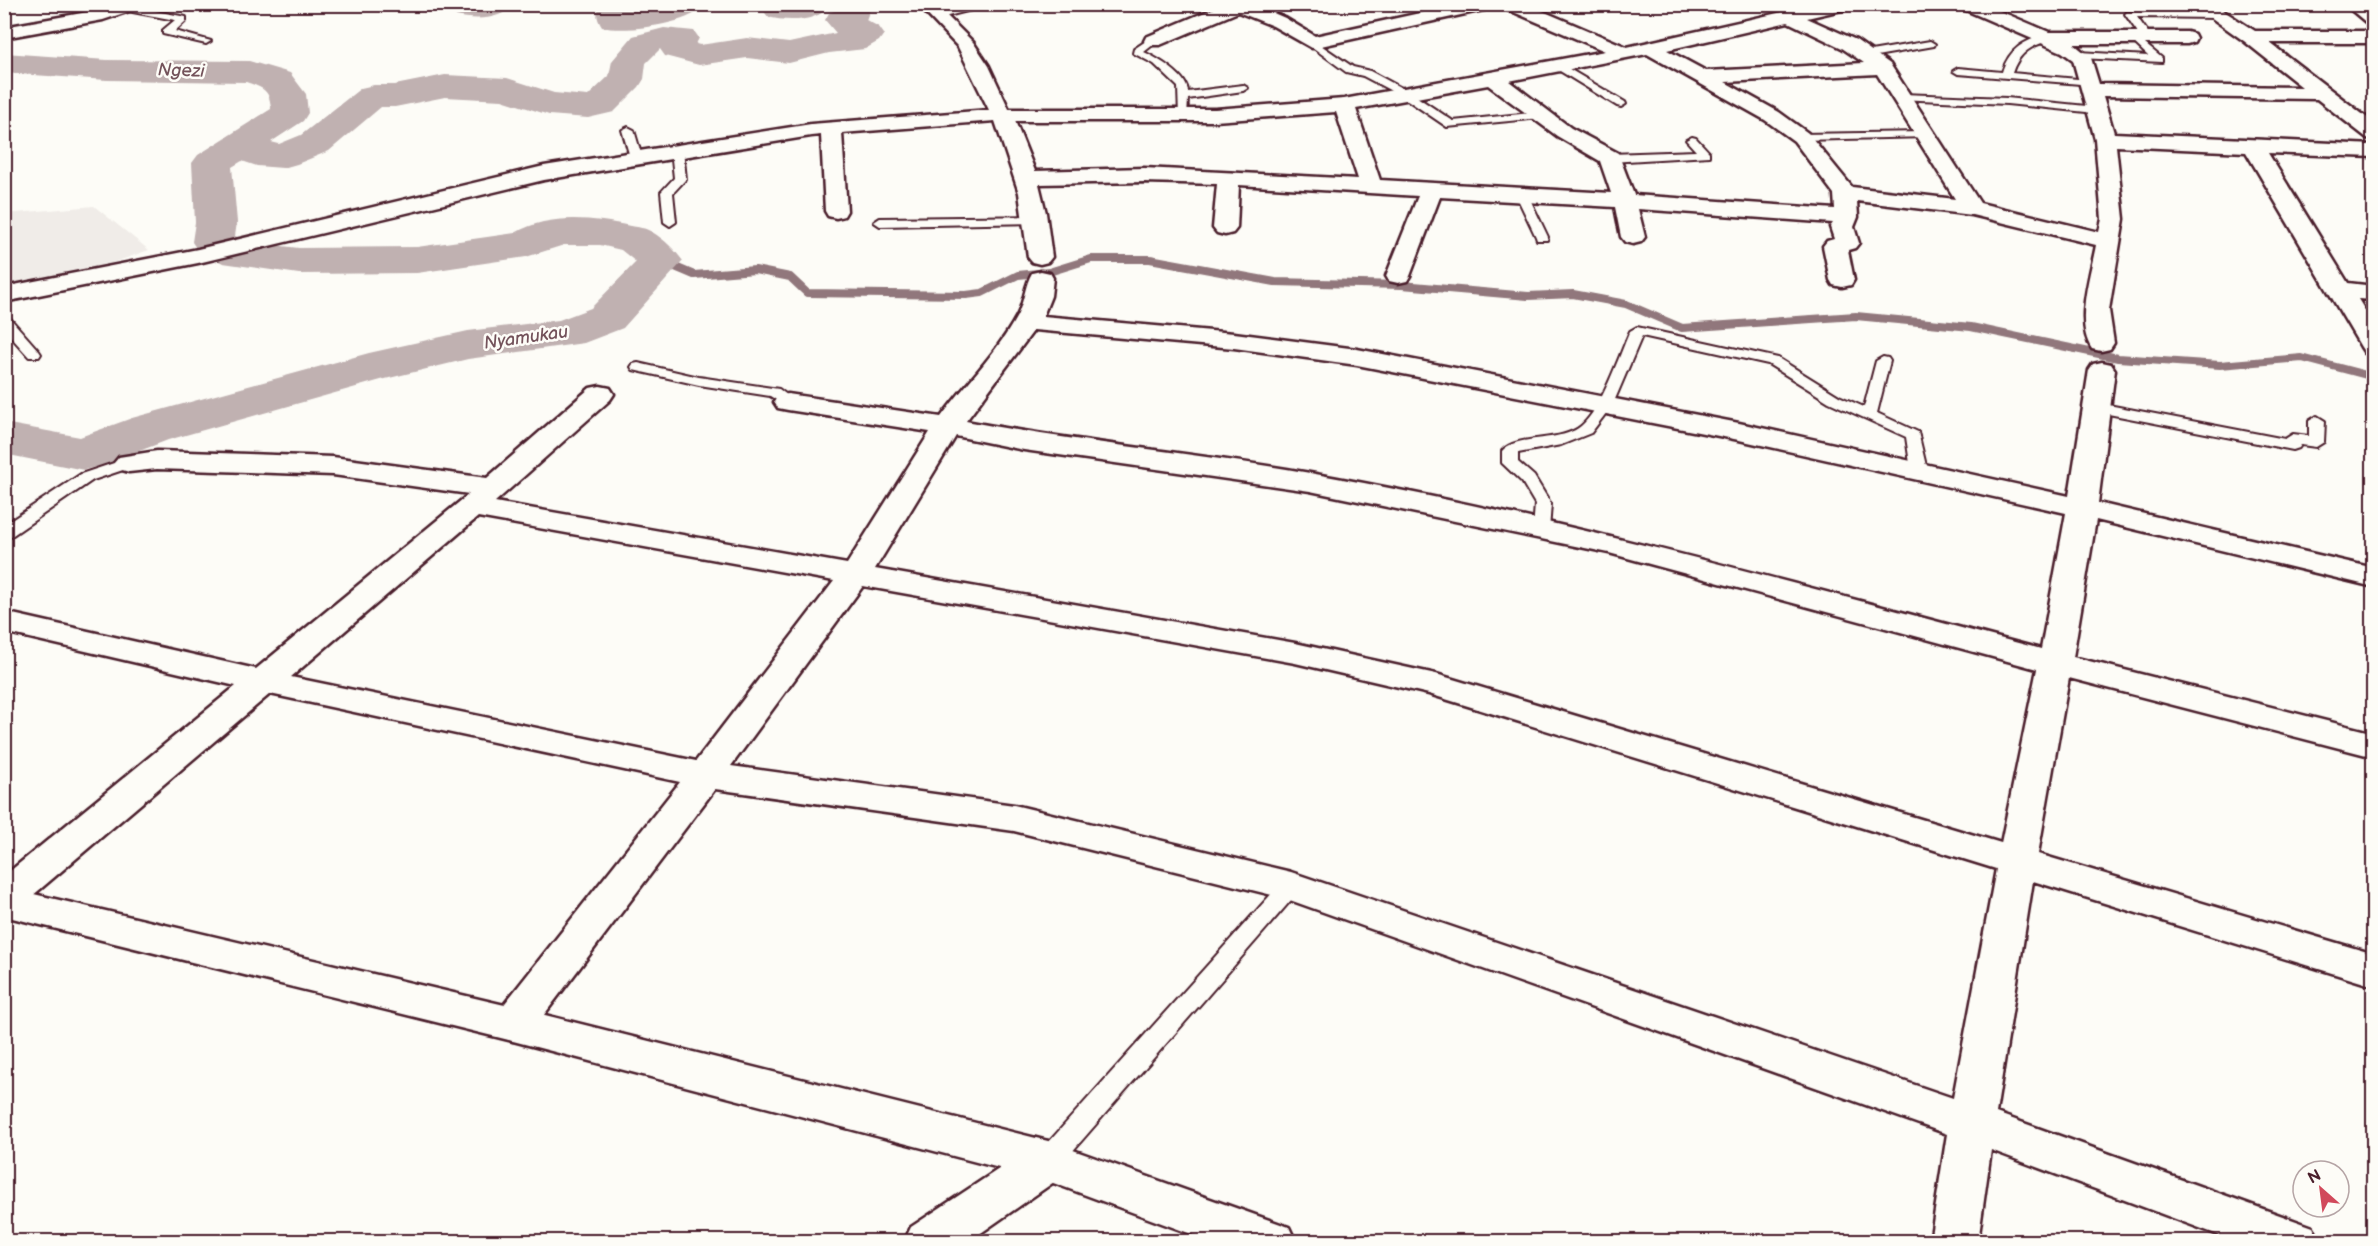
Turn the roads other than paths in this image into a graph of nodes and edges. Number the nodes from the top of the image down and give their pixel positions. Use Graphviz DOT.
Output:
graph roads {
  1 [pos="991,4"];
  2 [pos="1488,4"];
  3 [pos="1542,4"];
  4 [pos="1967,4"];
  5 [pos="2352,4"];
  6 [pos="1240,5"];
  7 [pos="1834,5"];
  8 [pos="129,6"];
  9 [pos="1514,7"];
  10 [pos="930,10"];
  11 [pos="2208,10"];
  12 [pos="1789,16"];
  13 [pos="2373,20"];
  14 [pos="4,33"];
  15 [pos="2251,37"];
  16 [pos="2373,37"];
  17 [pos="2048,38"];
  18 [pos="2141,38"];
  19 [pos="2187,38"];
  20 [pos="206,41"];
  21 [pos="1153,41"];
  22 [pos="1312,42"];
  23 [pos="1930,44"];
  24 [pos="1650,48"];
  25 [pos="1625,53"];
  26 [pos="2079,55"];
  27 [pos="1865,56"];
  28 [pos="1559,66"];
  29 [pos="1883,68"];
  30 [pos="1958,71"];
  31 [pos="2006,75"];
  32 [pos="1704,77"];
  33 [pos="1491,80"];
  34 [pos="1243,87"];
  35 [pos="2321,93"];
  36 [pos="2092,94"];
  37 [pos="1407,95"];
  38 [pos="1902,97"];
  39 [pos="1621,104"];
  40 [pos="1344,105"];
  41 [pos="1183,106"];
  42 [pos="1002,115"];
  43 [pos="1541,115"];
  44 [pos="831,128"];
  45 [pos="628,130"];
  46 [pos="2373,134"];
  47 [pos="1925,135"];
  48 [pos="1801,137"];
  49 [pos="2104,139"];
  50 [pos="1692,140"];
  51 [pos="2253,146"];
  52 [pos="677,150"];
  53 [pos="2373,151"];
  54 [pos="636,157"];
  55 [pos="1610,158"];
  56 [pos="1028,178"];
  57 [pos="1229,178"];
  58 [pos="1371,186"];
  59 [pos="1431,190"];
  60 [pos="1845,193"];
  61 [pos="1522,195"];
  62 [pos="1625,201"];
  63 [pos="1972,208"];
  64 [pos="836,211"];
  65 [pos="1847,217"];
  66 [pos="1038,220"];
  67 [pos="670,222"];
  68 [pos="880,222"];
  69 [pos="1225,228"];
  70 [pos="1542,237"];
  71 [pos="1633,237"];
  72 [pos="2109,241"];
  73 [pos="1398,276"];
  74 [pos="1842,280"];
  75 [pos="2340,290"];
  76 [pos="2373,293"];
  77 [pos="4,295"];
  78 [pos="4,320"];
  79 [pos="1028,322"];
  80 [pos="2373,347"];
  81 [pos="34,354"];
  82 [pos="1883,361"];
  83 [pos="639,367"];
  84 [pos="600,394"];
  85 [pos="788,402"];
  86 [pos="1605,404"];
  87 [pos="2097,408"];
  88 [pos="1869,416"];
  89 [pos="2317,421"];
  90 [pos="948,426"];
  91 [pos="129,463"];
  92 [pos="1919,470"];
  93 [pos="482,497"];
  94 [pos="2084,507"];
  95 [pos="1541,530"];
  96 [pos="4,533"];
  97 [pos="856,574"];
  98 [pos="2373,578"];
  99 [pos="4,622"];
  100 [pos="2057,664"];
  101 [pos="265,682"];
  102 [pos="2373,745"];
  103 [pos="705,775"];
  104 [pos="2017,862"];
  105 [pos="1292,886"];
  106 [pos="6,903"];
  107 [pos="2373,970"];
  108 [pos="513,1024"];
  109 [pos="1971,1123"];
  110 [pos="1048,1161"];
  111 [pos="928,1242"];
  112 [pos="1272,1242"];
  113 [pos="1954,1242"];
  114 [pos="2296,1242"];
  1 -- 10 [label="lane"];
  2 -- 22 [label="street"];
  3 -- 9 [label="street"];
  4 -- 17 [label="street"];
  5 -- 13 [label="street"];
  6 -- 21 [label="street"];
  6 -- 22 [label="street"];
  7 -- 12 [label="street"];
  8 -- 14 [label="street"];
  8 -- 20 [label="lane"];
  9 -- 25 [label="street"];
  10 -- 42 [label="street"];
  11 -- 15 [label="street"];
  11 -- 18 [label="lane"];
  12 -- 24 [label="street"];
  12 -- 27 [label="street"];
  15 -- 16 [label="street"];
  15 -- 35 [label="street"];
  17 -- 18 [label="street"];
  17 -- 26 [label="street"];
  17 -- 31 [label="lane"];
  18 -- 19 [label="street"];
  18 -- 26 [label="lane"];
  21 -- 41 [label="lane"];
  22 -- 37 [label="lane"];
  23 -- 27 [label="lane"];
  24 -- 25 [label="street"];
  24 -- 32 [label="street"];
  25 -- 28 [label="street"];
  26 -- 36 [label="street"];
  27 -- 29 [label="street"];
  28 -- 33 [label="street"];
  28 -- 39 [label="lane"];
  29 -- 32 [label="street"];
  29 -- 38 [label="street"];
  30 -- 31 [label="lane"];
  31 -- 36 [label="lane"];
  32 -- 48 [label="street"];
  33 -- 37 [label="street"];
  33 -- 43 [label="street"];
  34 -- 41 [label="lane"];
  35 -- 36 [label="street"];
  35 -- 46 [label="street"];
  36 -- 38 [label="lane"];
  36 -- 49 [label="street"];
  37 -- 40 [label="street"];
  37 -- 43 [label="lane"];
  38 -- 47 [label="street"];
  40 -- 41 [label="street"];
  40 -- 58 [label="street"];
  41 -- 42 [label="street"];
  42 -- 44 [label="street"];
  42 -- 56 [label="street"];
  43 -- 55 [label="street"];
  44 -- 52 [label="street"];
  44 -- 64 [label="street"];
  45 -- 54 [label="lane"];
  47 -- 48 [label="lane"];
  47 -- 63 [label="street"];
  48 -- 60 [label="street"];
  49 -- 51 [label="street"];
  49 -- 72 [label="street"];
  50 -- 55 [label="lane"];
  51 -- 53 [label="street"];
  51 -- 75 [label="street"];
  52 -- 54 [label="street"];
  52 -- 67 [label="lane"];
  54 -- 77 [label="street"];
  55 -- 62 [label="street"];
  56 -- 57 [label="street"];
  56 -- 66 [label="street"];
  57 -- 58 [label="street"];
  57 -- 69 [label="street"];
  58 -- 59 [label="street"];
  59 -- 61 [label="street"];
  59 -- 73 [label="street"];
  60 -- 63 [label="street"];
  60 -- 65 [label="street"];
  61 -- 62 [label="street"];
  61 -- 70 [label="lane"];
  62 -- 65 [label="street"];
  62 -- 71 [label="street"];
  63 -- 72 [label="street"];
  65 -- 74 [label="street"];
  66 -- 68 [label="lane"];
  66 -- 79 [label="street"];
  72 -- 87 [label="street"];
  75 -- 76 [label="street"];
  75 -- 80 [label="street"];
  78 -- 81 [label="lane"];
  79 -- 86 [label="street"];
  79 -- 90 [label="street"];
  82 -- 88 [label="lane"];
  83 -- 85 [label="lane"];
  84 -- 93 [label="street"];
  85 -- 90 [label="street"];
  86 -- 88 [label="lane"];
  86 -- 92 [label="street"];
  86 -- 95 [label="lane"];
  87 -- 89 [label="lane"];
  87 -- 94 [label="street"];
  88 -- 92 [label="lane"];
  90 -- 95 [label="street"];
  90 -- 97 [label="street"];
  91 -- 93 [label="street"];
  91 -- 96 [label="lane"];
  92 -- 94 [label="street"];
  93 -- 97 [label="street"];
  93 -- 101 [label="street"];
  94 -- 98 [label="street"];
  94 -- 100 [label="street"];
  95 -- 100 [label="street"];
  97 -- 103 [label="street"];
  97 -- 104 [label="street"];
  99 -- 101 [label="street"];
  100 -- 102 [label="street"];
  100 -- 104 [label="street"];
  101 -- 103 [label="street"];
  101 -- 106 [label="street"];
  103 -- 105 [label="street"];
  103 -- 108 [label="street"];
  104 -- 107 [label="street"];
  104 -- 109 [label="street"];
  105 -- 109 [label="street"];
  105 -- 110 [label="lane"];
  106 -- 108 [label="street"];
  108 -- 110 [label="street"];
  109 -- 113 [label="street"];
  109 -- 114 [label="street"];
  110 -- 111 [label="street"];
  110 -- 112 [label="street"];
}
